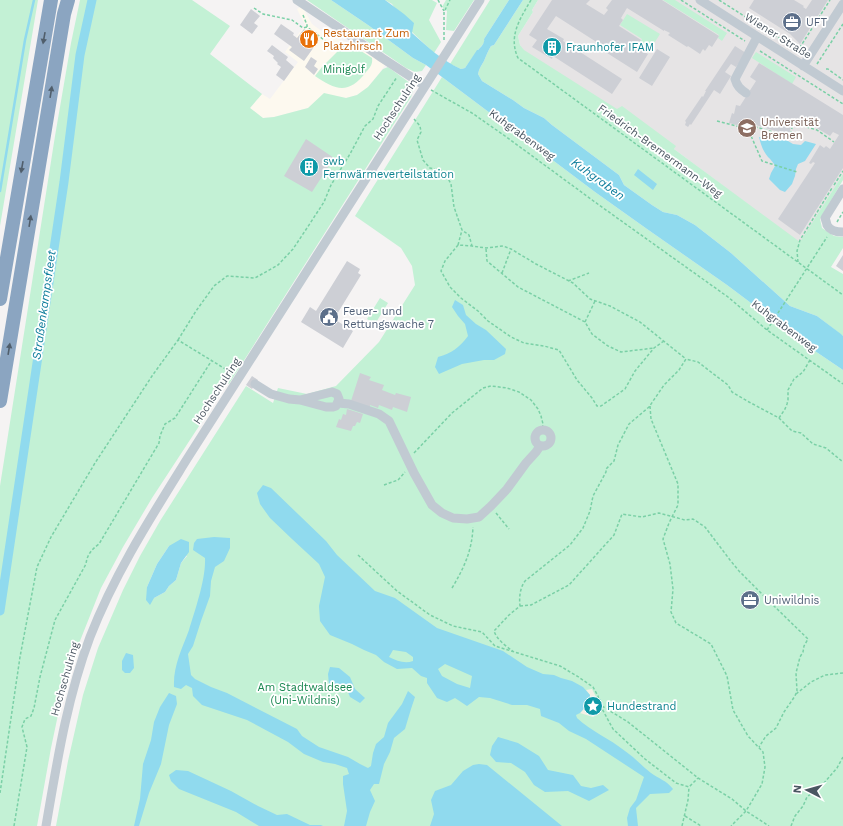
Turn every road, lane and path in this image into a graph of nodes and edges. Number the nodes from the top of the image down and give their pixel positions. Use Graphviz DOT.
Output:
graph roads {
  1 [pos="51,0"];
  2 [pos="68,0"];
  3 [pos="438,0"];
  4 [pos="450,0"];
  5 [pos="480,0"];
  6 [pos="530,0"];
  7 [pos="681,0"];
  8 [pos="700,0"];
  9 [pos="830,0"];
  10 [pos="301,2"];
  11 [pos="843,4"];
  12 [pos="254,8"];
  13 [pos="444,12"];
  14 [pos="843,24"];
  15 [pos="306,27"];
  16 [pos="757,37"];
  17 [pos="753,46"];
  18 [pos="368,48"];
  19 [pos="796,53"];
  20 [pos="443,58"];
  21 [pos="803,66"];
  22 [pos="816,67"];
  23 [pos="400,71"];
  24 [pos="425,86"];
  25 [pos="843,92"];
  26 [pos="746,93"];
  27 [pos="843,104"];
  28 [pos="408,112"];
  29 [pos="717,121"];
  30 [pos="748,129"];
  31 [pos="834,142"];
  32 [pos="797,172"];
  33 [pos="843,189"];
  34 [pos="843,212"];
  35 [pos="837,221"];
  36 [pos="462,230"];
  37 [pos="832,230"];
  38 [pos="843,232"];
  39 [pos="458,245"];
  40 [pos="472,246"];
  41 [pos="486,248"];
  42 [pos="511,249"];
  43 [pos="807,269"];
  44 [pos="502,273"];
  45 [pos="589,273"];
  46 [pos="568,281"];
  47 [pos="843,295"];
  48 [pos="0,299"];
  49 [pos="595,301"];
  50 [pos="585,322"];
  51 [pos="767,330"];
  52 [pos="178,340"];
  53 [pos="664,341"];
  54 [pos="654,348"];
  55 [pos="686,359"];
  56 [pos="212,360"];
  57 [pos="810,360"];
  58 [pos="240,376"];
  59 [pos="843,384"];
  60 [pos="300,400"];
  61 [pos="0,401"];
  62 [pos="338,403"];
  63 [pos="650,406"];
  64 [pos="779,418"];
  65 [pos="542,430"];
  66 [pos="843,462"];
  67 [pos="409,463"];
  68 [pos="384,485"];
  69 [pos="491,506"];
  70 [pos="672,516"];
  71 [pos="473,519"];
  72 [pos="509,529"];
  73 [pos="358,555"];
  74 [pos="452,588"];
  75 [pos="520,606"];
  76 [pos="514,652"];
  77 [pos="843,673"];
  78 [pos="795,696"];
  79 [pos="600,705"];
  80 [pos="759,747"];
  81 [pos="843,758"];
  82 [pos="698,778"];
  83 [pos="689,787"];
  84 [pos="0,793"];
  85 [pos="746,811"];
  86 [pos="685,816"];
  87 [pos="14,826"];
  88 [pos="46,826"];
  89 [pos="682,826"];
  90 [pos="701,826"];
  91 [pos="731,826"];
  92 [pos="769,826"];
  93 [pos="791,826"];
  1 -- 48 [label="highway, one-way"];
  61 -- 2 [label="highway, one-way"];
  3 -- 13 [label="path"];
  4 -- 13 [label="path"];
  5 -- 20 [label="street, Hochschulring"];
  6 -- 43 [label="path, Friedrich-Bremermann-Weg"];
  7 -- 17 [label="path"];
  8 -- 16 [label="street, Wiener Straße"];
  9 -- 19 [label="path"];
  10 -- 15 [label="path"];
  10 -- 18 [label="street"];
  11 -- 21 [label="street"];
  12 -- 15 [label="path"];
  13 -- 20 [label="path"];
  14 -- 22 [label="path"];
  15 -- 18 [label="path"];
  16 -- 17 [label="street"];
  16 -- 21 [label="street, Wiener Straße"];
  17 -- 26 [label="street"];
  17 -- 27 [label="path"];
  18 -- 23 [label="street"];
  20 -- 24 [label="street, Hochschulring"];
  21 -- 25 [label="street, Wiener Straße"];
  23 -- 24 [label="street"];
  23 -- 52 [label="path"];
  24 -- 28 [label="street, Hochschulring"];
  24 -- 51 [label="path, Kuhgrabenweg"];
  28 -- 36 [label="path"];
  28 -- 58 [label="street, Hochschulring"];
  29 -- 30 [label="path"];
  30 -- 31 [label="path"];
  30 -- 32 [label="path"];
  33 -- 37 [label="street"];
  34 -- 35 [label="path"];
  36 -- 39 [label="path"];
  36 -- 40 [label="path"];
  37 -- 38 [label="street"];
  37 -- 43 [label="path"];
  39 -- 40 [label="path"];
  39 -- 54 [label="path"];
  40 -- 41 [label="path"];
  41 -- 42 [label="path"];
  41 -- 44 [label="path"];
  42 -- 44 [label="path"];
  42 -- 46 [label="path"];
  43 -- 47 [label="path, Friedrich-Bremermann-Weg"];
  43 -- 51 [label="path"];
  44 -- 50 [label="path"];
  45 -- 46 [label="path"];
  46 -- 49 [label="path"];
  49 -- 50 [label="path"];
  49 -- 53 [label="path"];
  50 -- 54 [label="path"];
  51 -- 57 [label="path, Kuhgrabenweg"];
  52 -- 56 [label="path"];
  52 -- 84 [label="path"];
  53 -- 54 [label="path"];
  53 -- 55 [label="path"];
  55 -- 63 [label="path"];
  55 -- 64 [label="path"];
  56 -- 58 [label="path"];
  56 -- 87 [label="path"];
  57 -- 59 [label="path, Kuhgrabenweg"];
  57 -- 64 [label="path"];
  58 -- 60 [label="street"];
  58 -- 88 [label="street, Hochschulring"];
  60 -- 62 [label="street"];
  60 -- 62 [label="street"];
  62 -- 67 [label="street"];
  63 -- 70 [label="path"];
  63 -- 75 [label="path"];
  64 -- 66 [label="path"];
  65 -- 67 [label="path"];
  65 -- 69 [label="street"];
  67 -- 68 [label="path"];
  67 -- 71 [label="street"];
  69 -- 71 [label="street"];
  69 -- 72 [label="path"];
  70 -- 75 [label="path"];
  70 -- 78 [label="path"];
  70 -- 80 [label="path"];
  71 -- 74 [label="path"];
  73 -- 76 [label="path"];
  75 -- 76 [label="path"];
  76 -- 79 [label="path"];
  77 -- 78 [label="path"];
  78 -- 80 [label="path"];
  79 -- 82 [label="path"];
  79 -- 83 [label="path"];
  80 -- 85 [label="path"];
  81 -- 93 [label="path"];
  82 -- 83 [label="path"];
  82 -- 85 [label="path"];
  83 -- 86 [label="path"];
  85 -- 91 [label="path"];
  85 -- 92 [label="path"];
  86 -- 89 [label="path"];
  86 -- 90 [label="path"];
}
